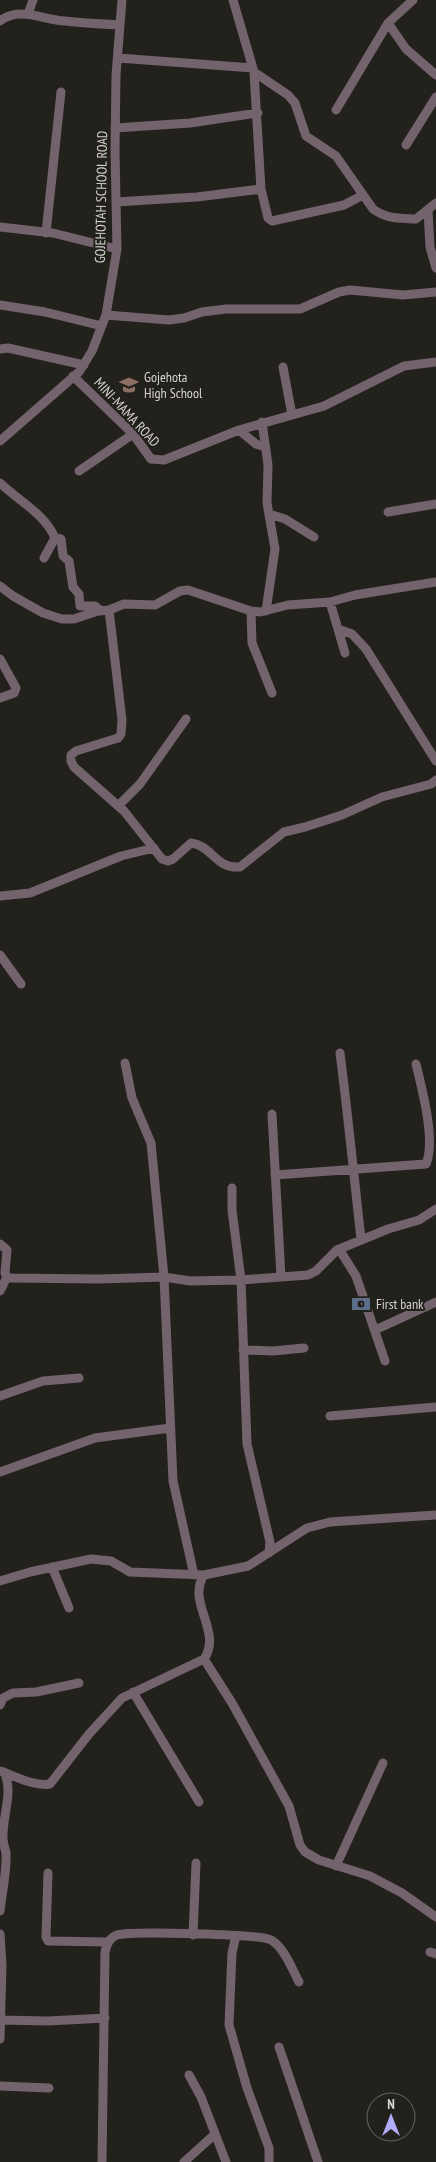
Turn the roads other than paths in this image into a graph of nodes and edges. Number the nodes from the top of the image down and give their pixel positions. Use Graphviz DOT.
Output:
graph roads {
  1 [pos="33,0"];
  2 [pos="122,0"];
  3 [pos="233,0"];
  4 [pos="413,0"];
  5 [pos="28,14"];
  6 [pos="0,21"];
  7 [pos="388,23"];
  8 [pos="120,25"];
  9 [pos="118,58"];
  10 [pos="254,70"];
  11 [pos="436,75"];
  12 [pos="61,92"];
  13 [pos="436,97"];
  14 [pos="336,110"];
  15 [pos="258,113"];
  16 [pos="115,128"];
  17 [pos="406,145"];
  18 [pos="261,189"];
  19 [pos="364,196"];
  20 [pos="116,202"];
  21 [pos="436,204"];
  22 [pos="428,210"];
  23 [pos="0,227"];
  24 [pos="46,232"];
  25 [pos="117,249"];
  26 [pos="436,268"];
  27 [pos="436,292"];
  28 [pos="0,305"];
  29 [pos="106,315"];
  30 [pos="102,326"];
  31 [pos="0,348"];
  32 [pos="436,362"];
  33 [pos="84,365"];
  34 [pos="283,367"];
  35 [pos="74,376"];
  36 [pos="292,415"];
  37 [pos="262,422"];
  38 [pos="239,430"];
  39 [pos="132,434"];
  40 [pos="0,441"];
  41 [pos="265,447"];
  42 [pos="79,471"];
  43 [pos="0,484"];
  44 [pos="436,504"];
  45 [pos="388,512"];
  46 [pos="268,514"];
  47 [pos="55,537"];
  48 [pos="314,537"];
  49 [pos="44,558"];
  50 [pos="436,582"];
  51 [pos="0,586"];
  52 [pos="330,602"];
  53 [pos="105,610"];
  54 [pos="251,611"];
  55 [pos="266,611"];
  56 [pos="338,629"];
  57 [pos="345,653"];
  58 [pos="0,659"];
  59 [pos="272,693"];
  60 [pos="0,698"];
  61 [pos="186,719"];
  62 [pos="436,761"];
  63 [pos="436,780"];
  64 [pos="118,806"];
  65 [pos="154,848"];
  66 [pos="0,896"];
  67 [pos="0,955"];
  68 [pos="21,984"];
  69 [pos="340,1052"];
  70 [pos="125,1063"];
  71 [pos="416,1064"];
  72 [pos="272,1114"];
  73 [pos="354,1170"];
  74 [pos="275,1175"];
  75 [pos="232,1188"];
  76 [pos="436,1209"];
  77 [pos="361,1240"];
  78 [pos="0,1244"];
  79 [pos="339,1250"];
  80 [pos="164,1276"];
  81 [pos="7,1277"];
  82 [pos="281,1277"];
  83 [pos="241,1280"];
  84 [pos="0,1291"];
  85 [pos="436,1302"];
  86 [pos="375,1330"];
  87 [pos="304,1348"];
  88 [pos="244,1350"];
  89 [pos="385,1361"];
  90 [pos="80,1378"];
  91 [pos="0,1396"];
  92 [pos="436,1407"];
  93 [pos="330,1416"];
  94 [pos="170,1428"];
  95 [pos="0,1472"];
  96 [pos="436,1515"];
  97 [pos="269,1553"];
  98 [pos="52,1567"];
  99 [pos="194,1575"];
  100 [pos="204,1575"];
  101 [pos="0,1581"];
  102 [pos="69,1608"];
  103 [pos="204,1659"];
  104 [pos="79,1683"];
  105 [pos="133,1692"];
  106 [pos="0,1705"];
  107 [pos="383,1763"];
  108 [pos="2,1771"];
  109 [pos="199,1802"];
  110 [pos="196,1863"];
  111 [pos="336,1866"];
  112 [pos="48,1873"];
  113 [pos="0,1911"];
  114 [pos="436,1917"];
  115 [pos="0,1934"];
  116 [pos="193,1935"];
  117 [pos="236,1936"];
  118 [pos="108,1942"];
  119 [pos="298,1982"];
  120 [pos="105,2018"];
  121 [pos="1,2020"];
  122 [pos="0,2039"];
  123 [pos="279,2047"];
  124 [pos="189,2075"];
  125 [pos="0,2082"];
  126 [pos="0,2086"];
  127 [pos="49,2088"];
  128 [pos="215,2134"];
  129 [pos="102,2162"];
  130 [pos="184,2162"];
  131 [pos="226,2162"];
  132 [pos="268,2162"];
  133 [pos="318,2162"];
  1 -- 5 [label="street"];
  2 -- 8 [label="street, GOJEHOTAH SCHOOL ROAD"];
  3 -- 10 [label="street"];
  4 -- 7 [label="street"];
  5 -- 6 [label="street"];
  5 -- 8 [label="street"];
  7 -- 11 [label="street"];
  7 -- 14 [label="street"];
  8 -- 9 [label="street, GOJEHOTAH SCHOOL ROAD"];
  9 -- 10 [label="street"];
  9 -- 16 [label="street, GOJEHOTAH SCHOOL ROAD"];
  10 -- 15 [label="street"];
  10 -- 19 [label="street"];
  12 -- 24 [label="street"];
  13 -- 17 [label="street"];
  15 -- 16 [label="street"];
  15 -- 18 [label="street"];
  16 -- 20 [label="street, GOJEHOTAH SCHOOL ROAD"];
  18 -- 19 [label="street"];
  18 -- 20 [label="street"];
  19 -- 22 [label="street"];
  20 -- 25 [label="street, GOJEHOTAH SCHOOL ROAD"];
  21 -- 22 [label="street"];
  22 -- 26 [label="street"];
  23 -- 24 [label="street"];
  24 -- 25 [label="street"];
  25 -- 29 [label="street, GOJEHOTAH SCHOOL ROAD"];
  27 -- 29 [label="street"];
  28 -- 30 [label="street"];
  29 -- 30 [label="street, GOJEHOTAH SCHOOL ROAD"];
  30 -- 33 [label="street, GOJEHOTAH SCHOOL ROAD"];
  31 -- 33 [label="street"];
  32 -- 36 [label="street, MINI-MAMA ROAD"];
  33 -- 35 [label="street, GOJEHOTAH SCHOOL ROAD"];
  34 -- 36 [label="street"];
  35 -- 39 [label="street, MINI-MAMA ROAD"];
  35 -- 40 [label="street, GOJEHOTAH SCHOOL ROAD"];
  36 -- 37 [label="street, MINI-MAMA ROAD"];
  37 -- 38 [label="street, MINI-MAMA ROAD"];
  37 -- 41 [label="street"];
  38 -- 39 [label="street, MINI-MAMA ROAD"];
  38 -- 41 [label="street"];
  39 -- 42 [label="street"];
  41 -- 46 [label="street"];
  43 -- 47 [label="street"];
  44 -- 45 [label="street"];
  46 -- 48 [label="street"];
  46 -- 55 [label="street"];
  47 -- 49 [label="street"];
  47 -- 53 [label="street"];
  50 -- 52 [label="street"];
  51 -- 53 [label="street"];
  52 -- 55 [label="street"];
  52 -- 56 [label="street"];
  53 -- 54 [label="street"];
  53 -- 64 [label="street"];
  54 -- 55 [label="street"];
  54 -- 59 [label="street"];
  56 -- 57 [label="street"];
  56 -- 62 [label="street"];
  58 -- 60 [label="street"];
  61 -- 64 [label="street"];
  63 -- 65 [label="street"];
  64 -- 65 [label="street"];
  65 -- 66 [label="street"];
  67 -- 68 [label="street"];
  69 -- 73 [label="street"];
  70 -- 80 [label="street"];
  71 -- 73 [label="street"];
  72 -- 74 [label="street"];
  73 -- 74 [label="street"];
  73 -- 77 [label="street"];
  74 -- 82 [label="street"];
  75 -- 83 [label="street"];
  76 -- 77 [label="street"];
  77 -- 79 [label="street"];
  78 -- 81 [label="street"];
  79 -- 82 [label="street"];
  79 -- 86 [label="street"];
  80 -- 81 [label="street"];
  80 -- 83 [label="street"];
  80 -- 94 [label="street"];
  81 -- 84 [label="street"];
  82 -- 83 [label="street"];
  83 -- 88 [label="street"];
  85 -- 86 [label="street"];
  86 -- 89 [label="street"];
  87 -- 88 [label="street"];
  88 -- 97 [label="street"];
  90 -- 91 [label="street"];
  92 -- 93 [label="street"];
  94 -- 95 [label="street"];
  94 -- 99 [label="street"];
  96 -- 97 [label="street"];
  97 -- 100 [label="street"];
  98 -- 99 [label="street"];
  98 -- 101 [label="street"];
  98 -- 102 [label="street"];
  99 -- 100 [label="street"];
  100 -- 103 [label="street"];
  103 -- 105 [label="street"];
  103 -- 111 [label="street"];
  104 -- 106 [label="street"];
  105 -- 108 [label="street"];
  105 -- 109 [label="street"];
  107 -- 111 [label="street"];
  108 -- 113 [label="street"];
  110 -- 116 [label="street"];
  111 -- 114 [label="street"];
  112 -- 118 [label="street"];
  115 -- 121 [label="street"];
  116 -- 117 [label="street"];
  116 -- 118 [label="street"];
  117 -- 119 [label="street"];
  117 -- 132 [label="street"];
  118 -- 120 [label="street"];
  120 -- 121 [label="street"];
  120 -- 129 [label="street"];
  121 -- 122 [label="street"];
  123 -- 133 [label="street"];
  124 -- 128 [label="street"];
  125 -- 126 [label="street"];
  126 -- 127 [label="street"];
  128 -- 130 [label="street"];
  128 -- 131 [label="street"];
}
